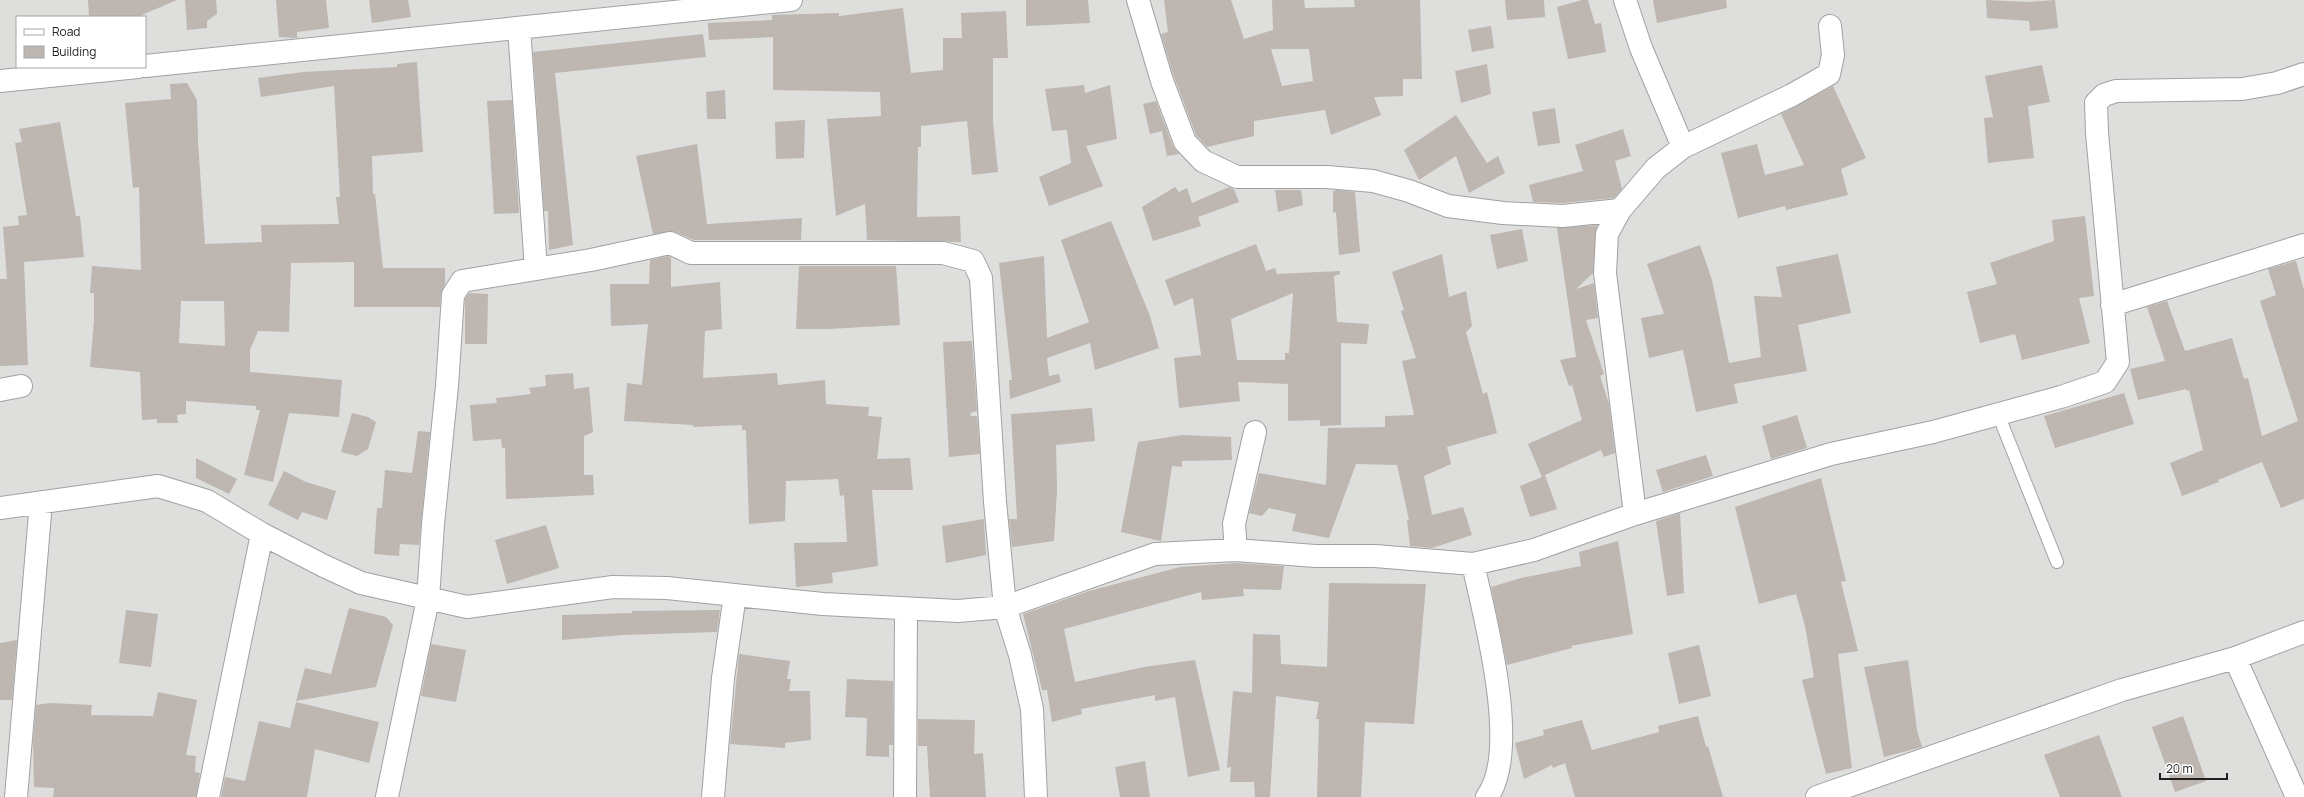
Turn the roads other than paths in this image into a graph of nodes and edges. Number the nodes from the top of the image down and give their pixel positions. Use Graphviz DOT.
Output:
graph roads {
  1 [pos="791,0"];
  2 [pos="1138,0"];
  3 [pos="1625,0"];
  4 [pos="1830,26"];
  5 [pos="519,28"];
  6 [pos="146,66"];
  7 [pos="127,68"];
  8 [pos="2304,74"];
  9 [pos="0,80"];
  10 [pos="1682,147"];
  11 [pos="1620,210"];
  12 [pos="2304,244"];
  13 [pos="536,269"];
  14 [pos="2112,305"];
  15 [pos="21,386"];
  16 [pos="0,390"];
  17 [pos="1998,414"];
  18 [pos="1255,432"];
  19 [pos="42,502"];
  20 [pos="0,508"];
  21 [pos="1635,514"];
  22 [pos="262,534"];
  23 [pos="1236,550"];
  24 [pos="2057,562"];
  25 [pos="1473,564"];
  26 [pos="735,595"];
  27 [pos="428,599"];
  28 [pos="1005,607"];
  29 [pos="906,610"];
  30 [pos="2304,632"];
  31 [pos="2235,658"];
  32 [pos="16,797"];
  33 [pos="208,797"];
  34 [pos="387,797"];
  35 [pos="714,797"];
  36 [pos="905,797"];
  37 [pos="1036,797"];
  38 [pos="1487,797"];
  39 [pos="1818,797"];
  40 [pos="2297,797"];
  1 -- 5 [label="street"];
  2 -- 11 [label="street"];
  3 -- 10 [label="street"];
  4 -- 10 [label="street"];
  5 -- 6 [label="street"];
  5 -- 13 [label="street"];
  7 -- 9 [label="street"];
  8 -- 14 [label="street"];
  10 -- 11 [label="street"];
  11 -- 21 [label="street"];
  12 -- 14 [label="street"];
  13 -- 27 [label="street"];
  13 -- 28 [label="street"];
  14 -- 17 [label="street"];
  15 -- 16 [label="street"];
  17 -- 21 [label="street"];
  17 -- 24 [label="lane"];
  18 -- 23 [label="street"];
  19 -- 20 [label="street"];
  19 -- 22 [label="street"];
  19 -- 32 [label="street"];
  21 -- 25 [label="street"];
  22 -- 27 [label="street"];
  22 -- 33 [label="street"];
  23 -- 25 [label="street"];
  23 -- 28 [label="street"];
  25 -- 38 [label="street"];
  26 -- 27 [label="street"];
  26 -- 29 [label="street"];
  26 -- 35 [label="street"];
  27 -- 34 [label="street"];
  28 -- 29 [label="street"];
  28 -- 37 [label="street"];
  29 -- 36 [label="street"];
  30 -- 31 [label="street"];
  31 -- 39 [label="street"];
  31 -- 40 [label="street"];
}
